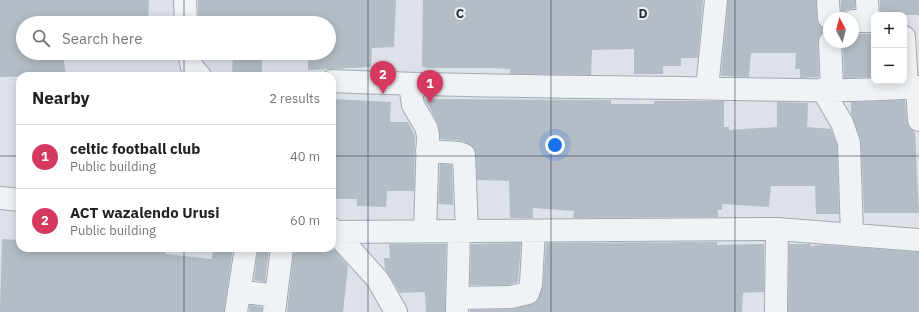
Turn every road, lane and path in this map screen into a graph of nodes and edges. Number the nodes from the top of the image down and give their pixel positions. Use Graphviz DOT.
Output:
graph roads {
  1 [pos="185,0"];
  2 [pos="716,0"];
  3 [pos="828,0"];
  4 [pos="829,12"];
  5 [pos="186,16"];
  6 [pos="830,48"];
  7 [pos="906,48"];
  8 [pos="336,81"];
  9 [pos="410,84"];
  10 [pos="914,87"];
  11 [pos="706,88"];
  12 [pos="827,89"];
  13 [pos="919,120"];
  14 [pos="427,151"];
  15 [pos="0,198"];
  16 [pos="16,200"];
  17 [pos="777,229"];
  18 [pos="336,230"];
  19 [pos="425,231"];
  20 [pos="462,231"];
  21 [pos="534,231"];
  22 [pos="336,233"];
  23 [pos="852,235"];
  24 [pos="919,240"];
  25 [pos="245,252"];
  26 [pos="282,252"];
  27 [pos="238,302"];
  28 [pos="275,304"];
  29 [pos="457,305"];
  30 [pos="396,312"];
  31 [pos="776,312"];
  1 -- 5 [label="street"];
  2 -- 11 [label="street"];
  3 -- 4 [label="street"];
  6 -- 12 [label="street"];
  7 -- 10 [label="street"];
  8 -- 9 [label="street"];
  9 -- 11 [label="street"];
  9 -- 14 [label="street"];
  10 -- 12 [label="street"];
  10 -- 13 [label="street"];
  11 -- 12 [label="street"];
  12 -- 23 [label="street"];
  14 -- 19 [label="street"];
  14 -- 20 [label="street"];
  15 -- 16 [label="street"];
  17 -- 21 [label="street"];
  17 -- 23 [label="street"];
  17 -- 31 [label="street"];
  18 -- 19 [label="street"];
  19 -- 20 [label="street"];
  20 -- 21 [label="street"];
  20 -- 29 [label="street"];
  21 -- 29 [label="street"];
  22 -- 30 [label="street"];
  23 -- 24 [label="street"];
  25 -- 27 [label="street"];
  26 -- 28 [label="street"];
  27 -- 28 [label="street"];
}
